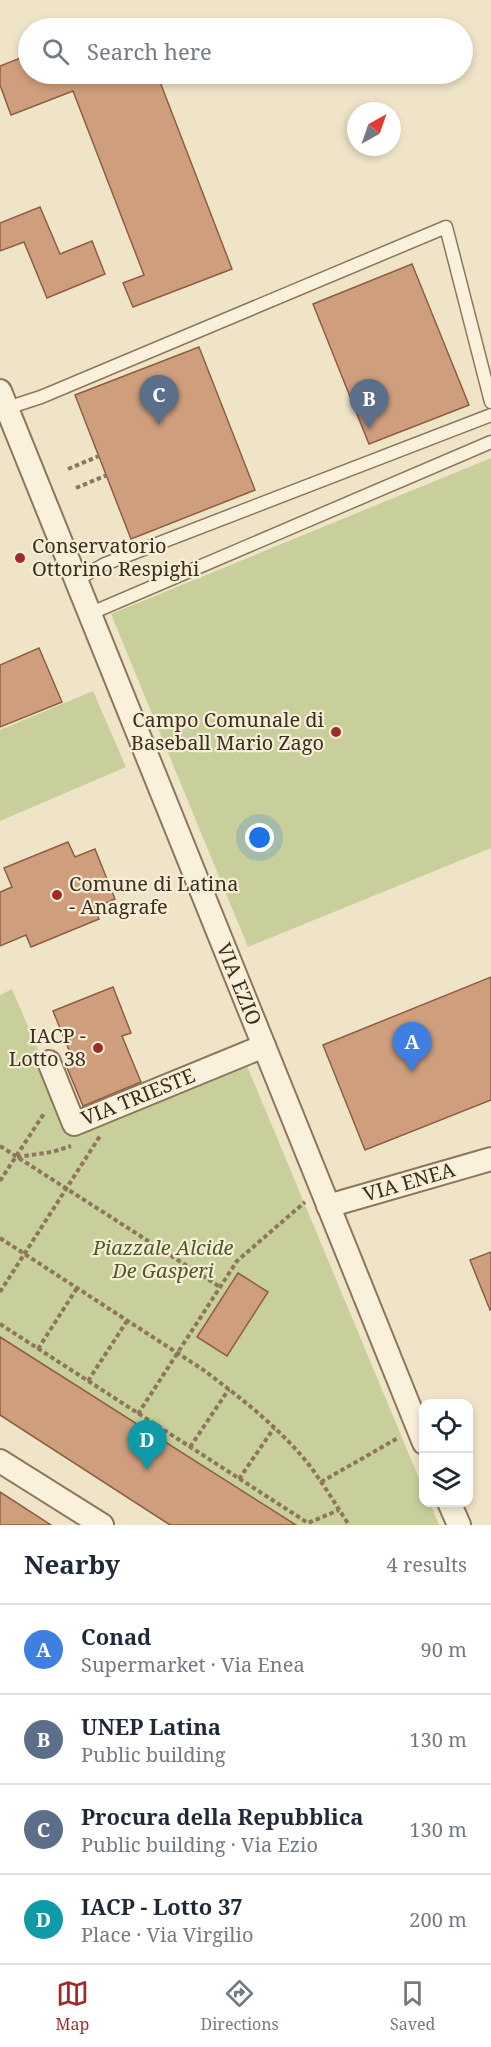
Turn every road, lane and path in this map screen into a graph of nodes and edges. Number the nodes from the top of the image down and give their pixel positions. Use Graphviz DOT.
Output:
graph roads {
  1 [pos="3,400"];
  2 [pos="491,402"];
  3 [pos="491,415"];
  4 [pos="491,442"];
  5 [pos="99,456"];
  6 [pos="68,469"];
  7 [pos="107,475"];
  8 [pos="76,488"];
  9 [pos="76,580"];
  10 [pos="90,614"];
  11 [pos="264,1046"];
  12 [pos="49,1062"];
  13 [pos="60,1089"];
  14 [pos="91,1139"];
  15 [pos="81,1142"];
  16 [pos="0,1146"];
  17 [pos="16,1157"];
  18 [pos="491,1159"];
  19 [pos="0,1181"];
  20 [pos="67,1188"];
  21 [pos="318,1203"];
  22 [pos="0,1238"];
  23 [pos="25,1254"];
  24 [pos="220,1287"];
  25 [pos="77,1288"];
  26 [pos="0,1292"];
  27 [pos="127,1321"];
  28 [pos="0,1324"];
  29 [pos="38,1349"];
  30 [pos="177,1354"];
  31 [pos="88,1381"];
  32 [pos="229,1389"];
  33 [pos="138,1414"];
  34 [pos="274,1428"];
  35 [pos="414,1439"];
  36 [pos="190,1447"];
  37 [pos="0,1461"];
  38 [pos="239,1479"];
  39 [pos="321,1482"];
  40 [pos="451,1507"];
  41 [pos="339,1510"];
  42 [pos="98,1524"];
  43 [pos="349,1525"];
  44 [pos="459,1525"];
  1 -- 2 [label="lane"];
  1 -- 9 [label="street, VIA EZIO"];
  3 -- 9 [label="lane"];
  4 -- 10 [label="lane"];
  5 -- 6 [label="path"];
  7 -- 8 [label="path"];
  9 -- 10 [label="street, VIA EZIO"];
  10 -- 11 [label="street, VIA EZIO"];
  11 -- 13 [label="street, VIA TRIESTE"];
  11 -- 21 [label="street, VIA EZIO"];
  12 -- 13 [label="street, VIA TRIESTE"];
  13 -- 17 [label="path"];
  14 -- 20 [label="path"];
  15 -- 17 [label="path"];
  16 -- 17 [label="path"];
  17 -- 19 [label="path"];
  17 -- 20 [label="path"];
  18 -- 21 [label="street, VIA ENEA"];
  20 -- 23 [label="path"];
  20 -- 24 [label="path"];
  21 -- 24 [label="path"];
  21 -- 35 [label="street, VIA EZIO"];
  22 -- 23 [label="path"];
  23 -- 25 [label="path"];
  23 -- 26 [label="path"];
  24 -- 30 [label="path"];
  25 -- 27 [label="path"];
  25 -- 29 [label="path"];
  27 -- 30 [label="path"];
  27 -- 31 [label="path"];
  28 -- 29 [label="path"];
  29 -- 31 [label="path"];
  30 -- 32 [label="path"];
  30 -- 33 [label="path"];
  31 -- 33 [label="path"];
  32 -- 34 [label="path"];
  32 -- 36 [label="path"];
  33 -- 36 [label="path"];
  34 -- 38 [label="path"];
  34 -- 39 [label="path"];
  35 -- 39 [label="path"];
  36 -- 38 [label="path"];
  37 -- 42 [label="street"];
  38 -- 41 [label="path"];
  39 -- 41 [label="path"];
  40 -- 44 [label="street"];
  41 -- 43 [label="path"];
}
